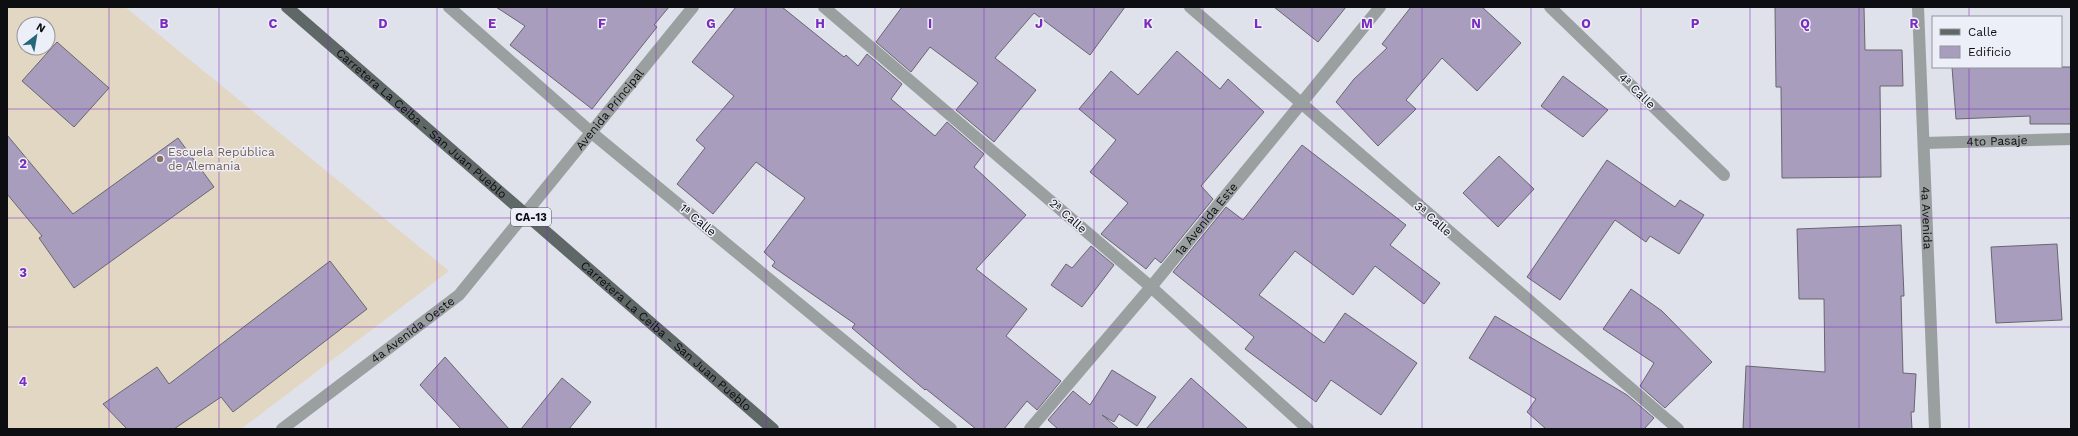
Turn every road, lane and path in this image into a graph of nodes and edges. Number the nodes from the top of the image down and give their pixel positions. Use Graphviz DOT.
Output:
graph roads {
  1 [pos="287,7"];
  2 [pos="448,7"];
  3 [pos="693,7"];
  4 [pos="824,7"];
  5 [pos="1190,7"];
  6 [pos="1380,7"];
  7 [pos="1550,7"];
  8 [pos="1918,7"];
  9 [pos="1300,104"];
  10 [pos="592,133"];
  11 [pos="2071,139"];
  12 [pos="1924,143"];
  13 [pos="1724,175"];
  14 [pos="526,213"];
  15 [pos="1151,287"];
  16 [pos="282,429"];
  17 [pos="773,429"];
  18 [pos="951,429"];
  19 [pos="1030,429"];
  20 [pos="1308,429"];
  21 [pos="1678,429"];
  22 [pos="1935,429"];
  1 -- 14 [label="main road, Carretera La Ceiba - San Juan Pueblo / CA-13"];
  2 -- 10 [label="street, 1ª Calle"];
  3 -- 10 [label="street, Avenida Principal"];
  4 -- 15 [label="street, 2ª Calle"];
  5 -- 9 [label="street, 3ª Calle"];
  6 -- 9 [label="street, 1a Avenida Este"];
  7 -- 13 [label="street, 4ª Calle"];
  8 -- 12 [label="street, 4a Avenida"];
  9 -- 15 [label="street, 1a Avenida Este"];
  9 -- 21 [label="street, 3ª Calle"];
  10 -- 14 [label="street, Avenida Principal"];
  10 -- 18 [label="street, 1ª Calle"];
  11 -- 12 [label="street, 4to Pasaje"];
  12 -- 22 [label="street, 4a Avenida"];
  14 -- 16 [label="street, 4a Avenida Oeste"];
  14 -- 17 [label="main road, Carretera La Ceiba - San Juan Pueblo / CA-13"];
  15 -- 19 [label="street, 1a Avenida Este"];
  15 -- 20 [label="street, 2ª Calle"];
}
